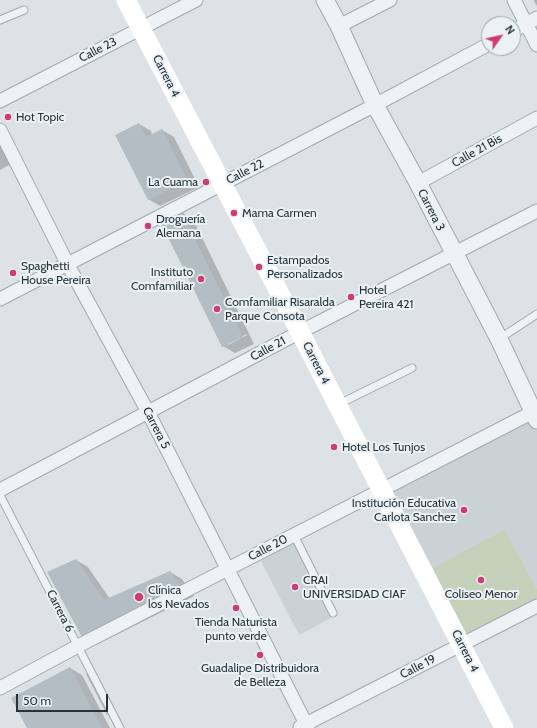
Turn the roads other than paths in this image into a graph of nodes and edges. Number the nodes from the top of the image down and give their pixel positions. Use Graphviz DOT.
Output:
graph roads {
  1 [pos="126,0"];
  2 [pos="196,0"];
  3 [pos="325,0"];
  4 [pos="390,0"];
  5 [pos="514,0"];
  6 [pos="24,10"];
  7 [pos="0,20"];
  8 [pos="532,21"];
  9 [pos="339,26"];
  10 [pos="521,27"];
  11 [pos="141,28"];
  12 [pos="537,45"];
  13 [pos="481,48"];
  14 [pos="0,101"];
  15 [pos="375,105"];
  16 [pos="537,118"];
  17 [pos="0,130"];
  18 [pos="222,183"];
  19 [pos="418,183"];
  20 [pos="537,212"];
  21 [pos="454,254"];
  22 [pos="68,265"];
  23 [pos="0,299"];
  24 [pos="537,314"];
  25 [pos="300,332"];
  26 [pos="498,339"];
  27 [pos="412,368"];
  28 [pos="337,404"];
  29 [pos="148,412"];
  30 [pos="536,414"];
  31 [pos="0,490"];
  32 [pos="381,490"];
  33 [pos="0,495"];
  34 [pos="294,535"];
  35 [pos="228,569"];
  36 [pos="537,606"];
  37 [pos="333,613"];
  38 [pos="461,644"];
  39 [pos="78,646"];
  40 [pos="0,688"];
  41 [pos="304,727"];
  42 [pos="120,728"];
  43 [pos="504,728"];
  1 -- 11 [label="main road, Carrera 4"];
  2 -- 11 [label="street, Calle 23"];
  3 -- 9 [label="street, Carrera 3"];
  4 -- 9 [label="street"];
  5 -- 8 [label="street"];
  6 -- 7 [label="lane"];
  8 -- 10 [label="street"];
  8 -- 12 [label="street"];
  9 -- 15 [label="street, Carrera 3"];
  11 -- 14 [label="street, Calle 23"];
  11 -- 18 [label="main road, Carrera 4"];
  13 -- 15 [label="street, Calle 22"];
  15 -- 18 [label="street, Calle 22"];
  15 -- 19 [label="street, Carrera 3"];
  16 -- 19 [label="street, Calle 21 Bis"];
  17 -- 22 [label="street, Carrera 5"];
  18 -- 22 [label="street, Calle 22"];
  18 -- 25 [label="main road, Carrera 4"];
  19 -- 21 [label="street, Carrera 3"];
  20 -- 21 [label="street, Calle 21"];
  21 -- 25 [label="street, Calle 21"];
  21 -- 26 [label="street, Carrera 3"];
  22 -- 23 [label="street, Calle 22"];
  22 -- 29 [label="street, Carrera 5"];
  24 -- 26 [label="lane"];
  25 -- 28 [label="main road, Carrera 4"];
  25 -- 29 [label="street, Calle 21"];
  26 -- 30 [label="street, Carrera 3"];
  27 -- 28 [label="lane"];
  28 -- 32 [label="main road, Carrera 4"];
  29 -- 31 [label="street, Calle 21"];
  29 -- 35 [label="street, Carrera 5"];
  30 -- 32 [label="street, Calle 20"];
  32 -- 34 [label="street, Calle 20"];
  32 -- 38 [label="main road, Carrera 4"];
  33 -- 39 [label="lane, Carrera 6"];
  34 -- 35 [label="street, Calle 20"];
  34 -- 37 [label="lane"];
  35 -- 39 [label="street, Calle 20"];
  35 -- 41 [label="street, Carrera 5"];
  36 -- 38 [label="street, Calle 19"];
  38 -- 41 [label="street, Calle 19"];
  38 -- 43 [label="main road, Carrera 4"];
  39 -- 40 [label="street, Calle 20"];
  39 -- 42 [label="lane, Carrera 6"];
}
